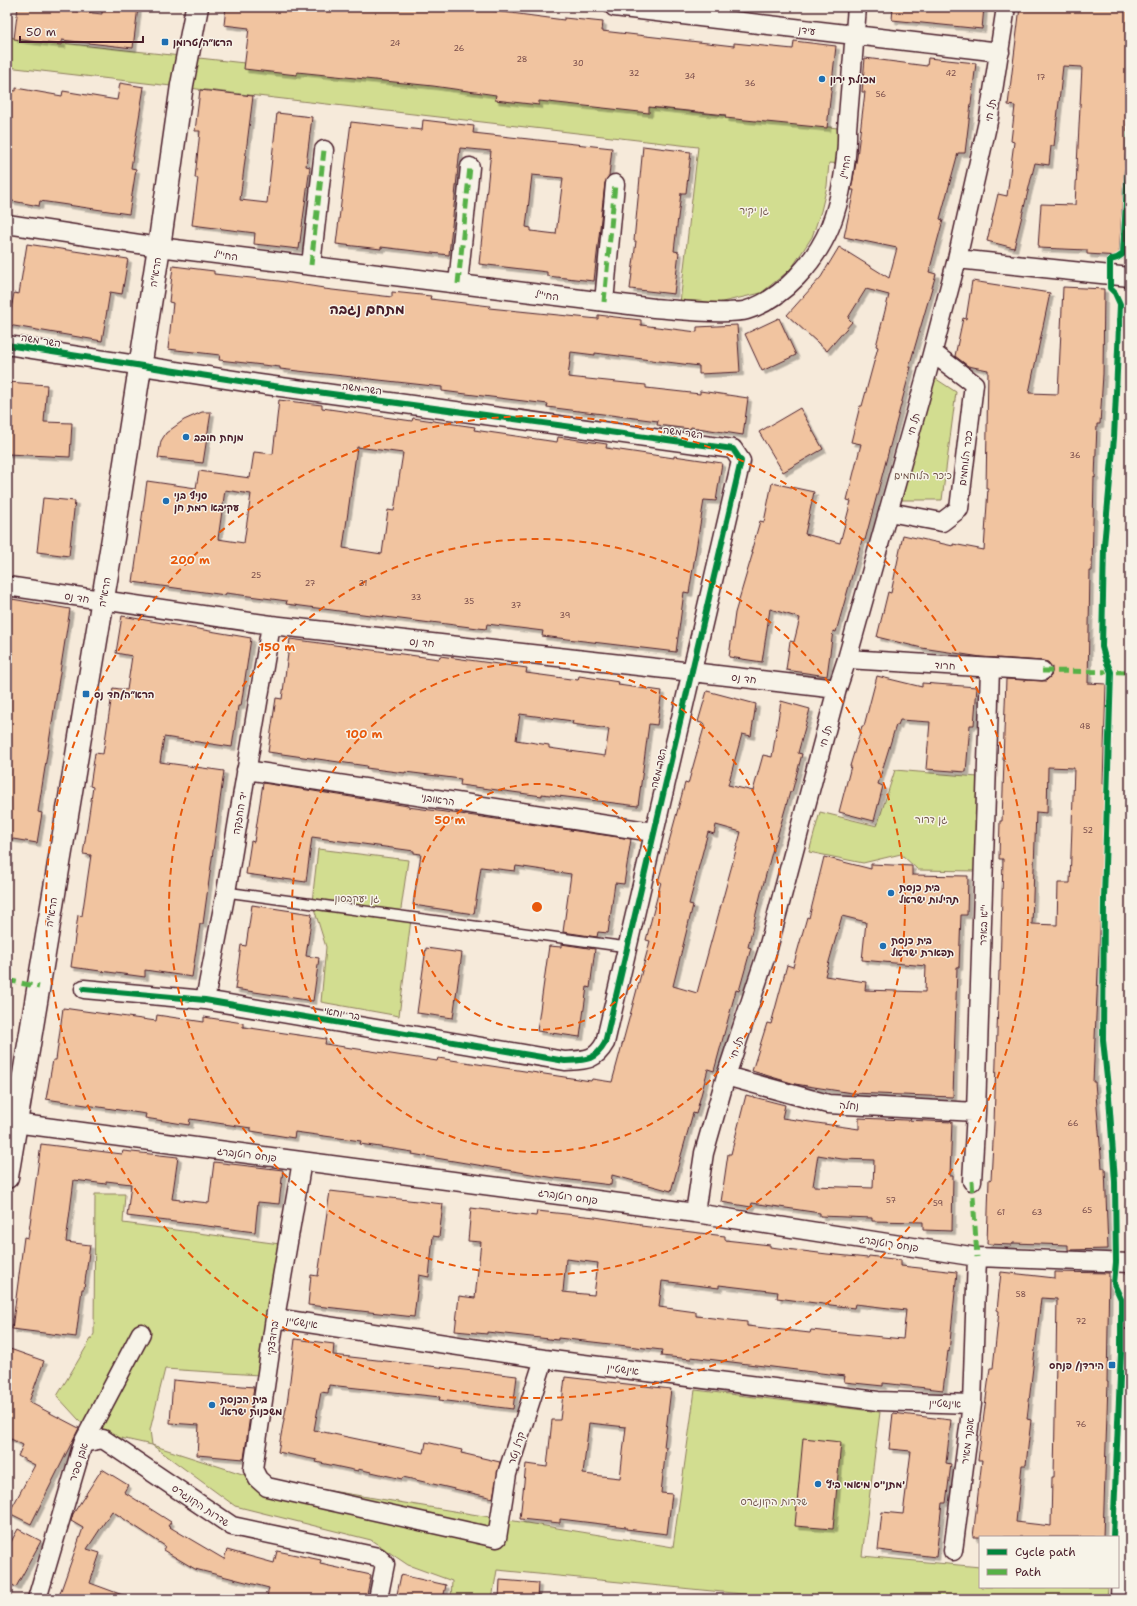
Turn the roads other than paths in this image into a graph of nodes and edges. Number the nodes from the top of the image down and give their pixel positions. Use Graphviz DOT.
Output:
graph roads {
  1 [pos="197,7"];
  2 [pos="614,7"];
  3 [pos="857,7"];
  4 [pos="1006,7"];
  5 [pos="854,35"];
  6 [pos="1000,52"];
  7 [pos="324,150"];
  8 [pos="470,168"];
  9 [pos="615,184"];
  10 [pos="7,224"];
  11 [pos="159,247"];
  12 [pos="957,259"];
  13 [pos="311,265"];
  14 [pos="1130,277"];
  15 [pos="458,284"];
  16 [pos="604,302"];
  17 [pos="7,345"];
  18 [pos="933,353"];
  19 [pos="141,366"];
  20 [pos="889,512"];
  21 [pos="7,586"];
  22 [pos="102,601"];
  23 [pos="271,626"];
  24 [pos="847,660"];
  25 [pos="990,668"];
  26 [pos="1042,671"];
  27 [pos="692,672"];
  28 [pos="837,689"];
  29 [pos="246,770"];
  30 [pos="653,832"];
  31 [pos="226,892"];
  32 [pos="627,947"];
  33 [pos="84,988"];
  34 [pos="205,1000"];
  35 [pos="594,1056"];
  36 [pos="726,1076"];
  37 [pos="976,1112"];
  38 [pos="12,1123"];
  39 [pos="302,1161"];
  40 [pos="7,1177"];
  41 [pos="972,1181"];
  42 [pos="695,1213"];
  43 [pos="977,1257"];
  44 [pos="1130,1263"];
  45 [pos="275,1318"];
  46 [pos="141,1333"];
  47 [pos="1130,1340"];
  48 [pos="544,1359"];
  49 [pos="972,1404"];
  50 [pos="83,1443"];
  51 [pos="496,1538"];
  52 [pos="953,1552"];
  53 [pos="37,1599"];
  54 [pos="378,1599"];
  55 [pos="1122,1599"];
  1 -- 11 [label="street, הרא\"ה"];
  2 -- 5 [label="street, עידן"];
  3 -- 5 [label="street, החי\"ל"];
  4 -- 6 [label="street, תל חי"];
  5 -- 6 [label="street, עידן"];
  5 -- 16 [label="street, החי\"ל"];
  6 -- 12 [label="street, תל חי"];
  7 -- 13 [label="street"];
  8 -- 15 [label="street"];
  9 -- 16 [label="street"];
  10 -- 11 [label="street, החי\"ל"];
  11 -- 13 [label="street, החי\"ל"];
  11 -- 19 [label="street, הרא\"ה"];
  12 -- 14 [label="street"];
  12 -- 18 [label="street, תל חי"];
  13 -- 15 [label="street, החי\"ל"];
  15 -- 16 [label="street, החי\"ל"];
  17 -- 19 [label="street, השר משה"];
  18 -- 20 [label="street, תל חי"];
  18 -- 20 [label="street, ככר הלוחמים"];
  19 -- 22 [label="street, הרא\"ה"];
  19 -- 27 [label="street, השר משה"];
  20 -- 24 [label="street, תל חי"];
  21 -- 22 [label="street, חד נס"];
  22 -- 23 [label="street, חד נס"];
  22 -- 38 [label="street, הרא\"ה"];
  23 -- 27 [label="street, חד נס"];
  23 -- 29 [label="street, יד החזקה"];
  24 -- 25 [label="street, חרוד"];
  24 -- 28 [label="street, תל חי"];
  25 -- 26 [label="street, חרוד"];
  25 -- 37 [label="street, י\"א באדר"];
  27 -- 28 [label="street, חד נס"];
  27 -- 30 [label="street, השר משה"];
  28 -- 36 [label="street, תל חי"];
  29 -- 30 [label="street, הראובני"];
  29 -- 31 [label="street, יד החזקה"];
  30 -- 32 [label="street, השר משה"];
  31 -- 32 [label="lane"];
  31 -- 34 [label="street, יד החזקה"];
  32 -- 35 [label="street, השר משה"];
  33 -- 34 [label="street, בר יוחאי"];
  34 -- 35 [label="street, בר יוחאי"];
  36 -- 37 [label="street, נחלה"];
  36 -- 42 [label="street, תל חי"];
  37 -- 41 [label="street, י\"א באדר"];
  38 -- 39 [label="street, פנחס רוטנברג"];
  38 -- 40 [label="street, הרא\"ה"];
  39 -- 42 [label="street, פנחס רוטנברג"];
  39 -- 45 [label="street, ברודצקי"];
  42 -- 43 [label="street, פנחס רוטנברג"];
  43 -- 44 [label="street, פנחס רוטנברג"];
  43 -- 49 [label="street, אבנר מאיר"];
  45 -- 48 [label="street, אינשטיין"];
  45 -- 51 [label="street, ברודצקי"];
  46 -- 50 [label="street, אבן ספיר"];
  47 -- 55 [label="street"];
  48 -- 49 [label="street, אינשטיין"];
  48 -- 51 [label="street, קרל נטר"];
  49 -- 52 [label="street, אבנר מאיר"];
  50 -- 53 [label="street, אבן ספיר"];
  50 -- 54 [label="street, שדרות הקונגרס"];
}
